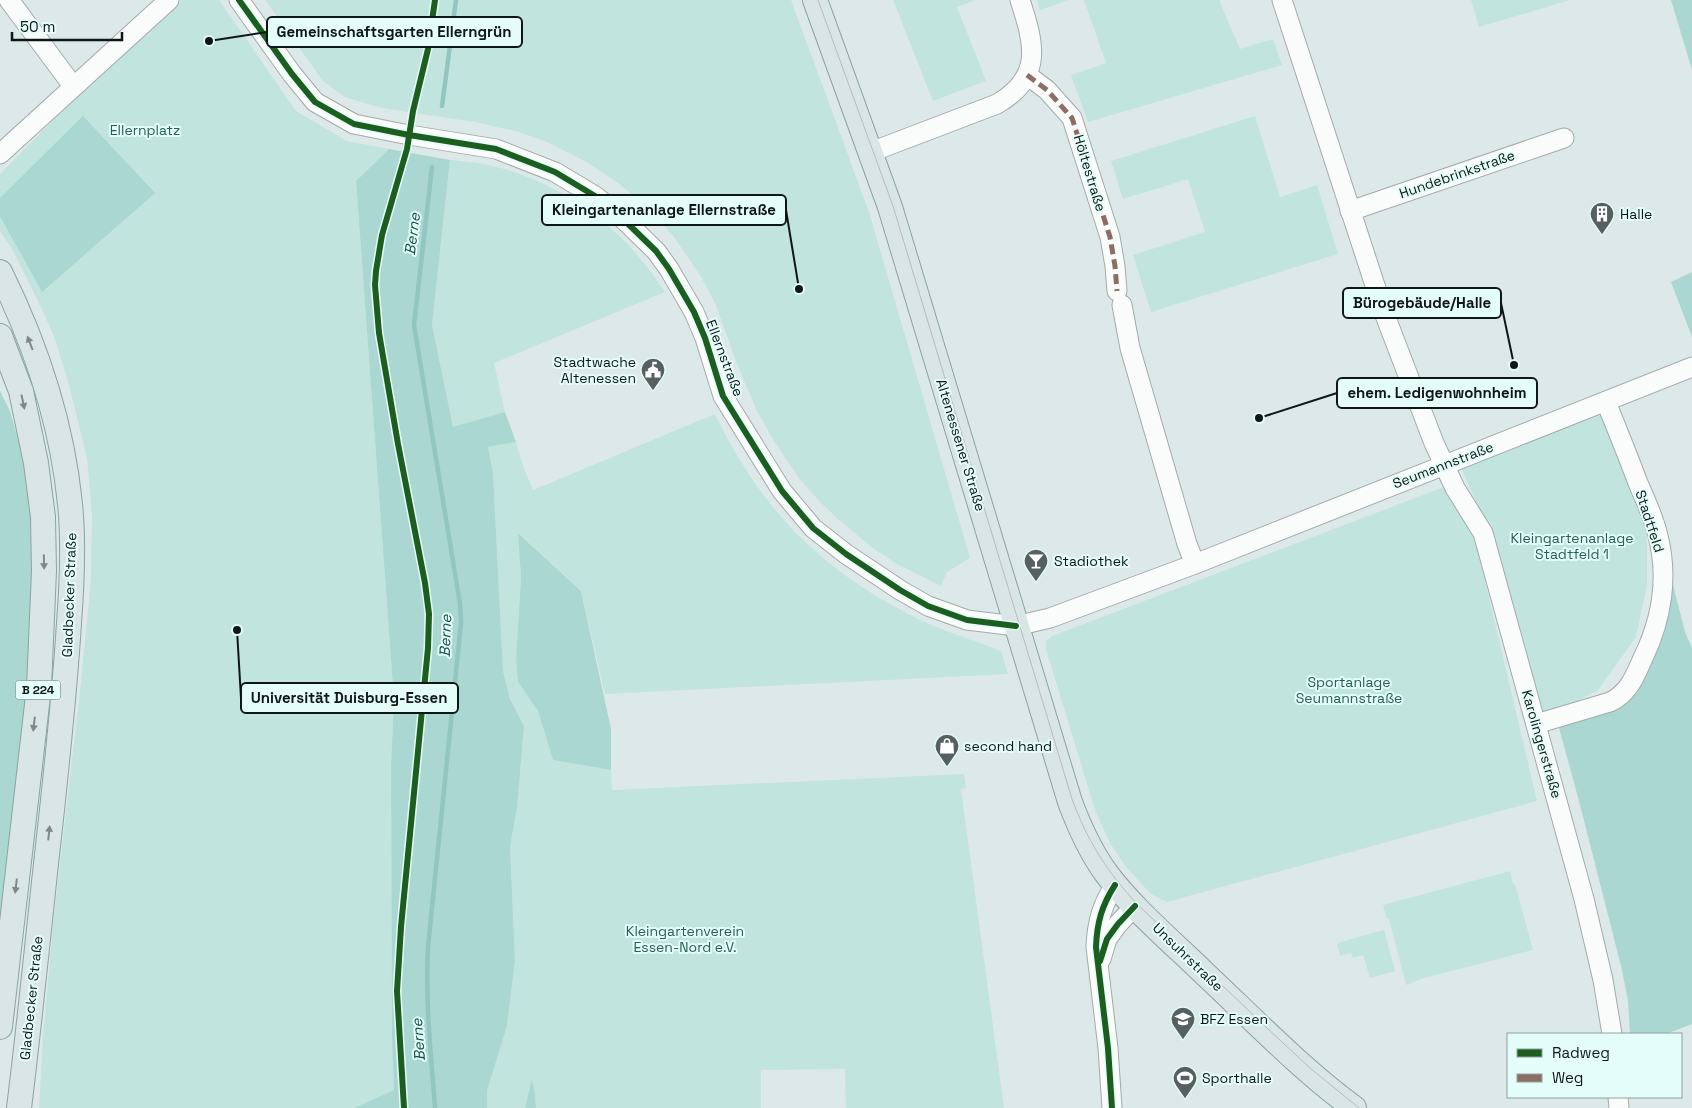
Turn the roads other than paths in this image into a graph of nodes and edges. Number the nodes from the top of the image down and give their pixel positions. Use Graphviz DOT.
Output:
graph roads {
  1 [pos="9,0"];
  2 [pos="169,0"];
  3 [pos="239,0"];
  4 [pos="815,0"];
  5 [pos="1020,0"];
  6 [pos="1282,0"];
  7 [pos="1027,75"];
  8 [pos="73,86"];
  9 [pos="1564,138"];
  10 [pos="871,152"];
  11 [pos="0,154"];
  12 [pos="1350,211"];
  13 [pos="2,286"];
  14 [pos="3,348"];
  15 [pos="1692,367"];
  16 [pos="1606,402"];
  17 [pos="1443,465"];
  18 [pos="1195,564"];
  19 [pos="1016,626"];
  20 [pos="1536,724"];
  21 [pos="1115,884"];
  22 [pos="1135,906"];
  23 [pos="1098,968"];
  24 [pos="0,1027"];
  25 [pos="1612,1033"];
  26 [pos="19,1108"];
  27 [pos="1112,1108"];
  28 [pos="1354,1108"];
  1 -- 8 [label="street"];
  2 -- 8 [label="street"];
  3 -- 19 [label="street, Ellernstraße"];
  4 -- 10 [label="main road, Altenessener Straße"];
  5 -- 7 [label="street"];
  6 -- 12 [label="street"];
  7 -- 10 [label="street"];
  7 -- 18 [label="street, Höltestraße"];
  8 -- 11 [label="street"];
  9 -- 12 [label="street, Hundebrinkstraße"];
  10 -- 19 [label="main road, Altenessener Straße"];
  12 -- 17 [label="street"];
  26 -- 13 [label="main road, Gladbecker Straße / B 224, one-way"];
  14 -- 24 [label="main road, Gladbecker Straße / B 224, one-way"];
  15 -- 16 [label="street, Seumannstraße"];
  16 -- 17 [label="street, Seumannstraße"];
  16 -- 20 [label="street, Stadtfeld"];
  17 -- 18 [label="street, Seumannstraße"];
  17 -- 20 [label="street, Karolingerstraße"];
  18 -- 19 [label="street, Seumannstraße"];
  19 -- 21 [label="main road, Altenessener Straße"];
  20 -- 25 [label="street, Karolingerstraße"];
  21 -- 22 [label="main road, Altenessener Straße"];
  21 -- 23 [label="street"];
  22 -- 23 [label="street"];
  22 -- 28 [label="main road, Unsuhrstraße"];
  23 -- 27 [label="street"];
}
